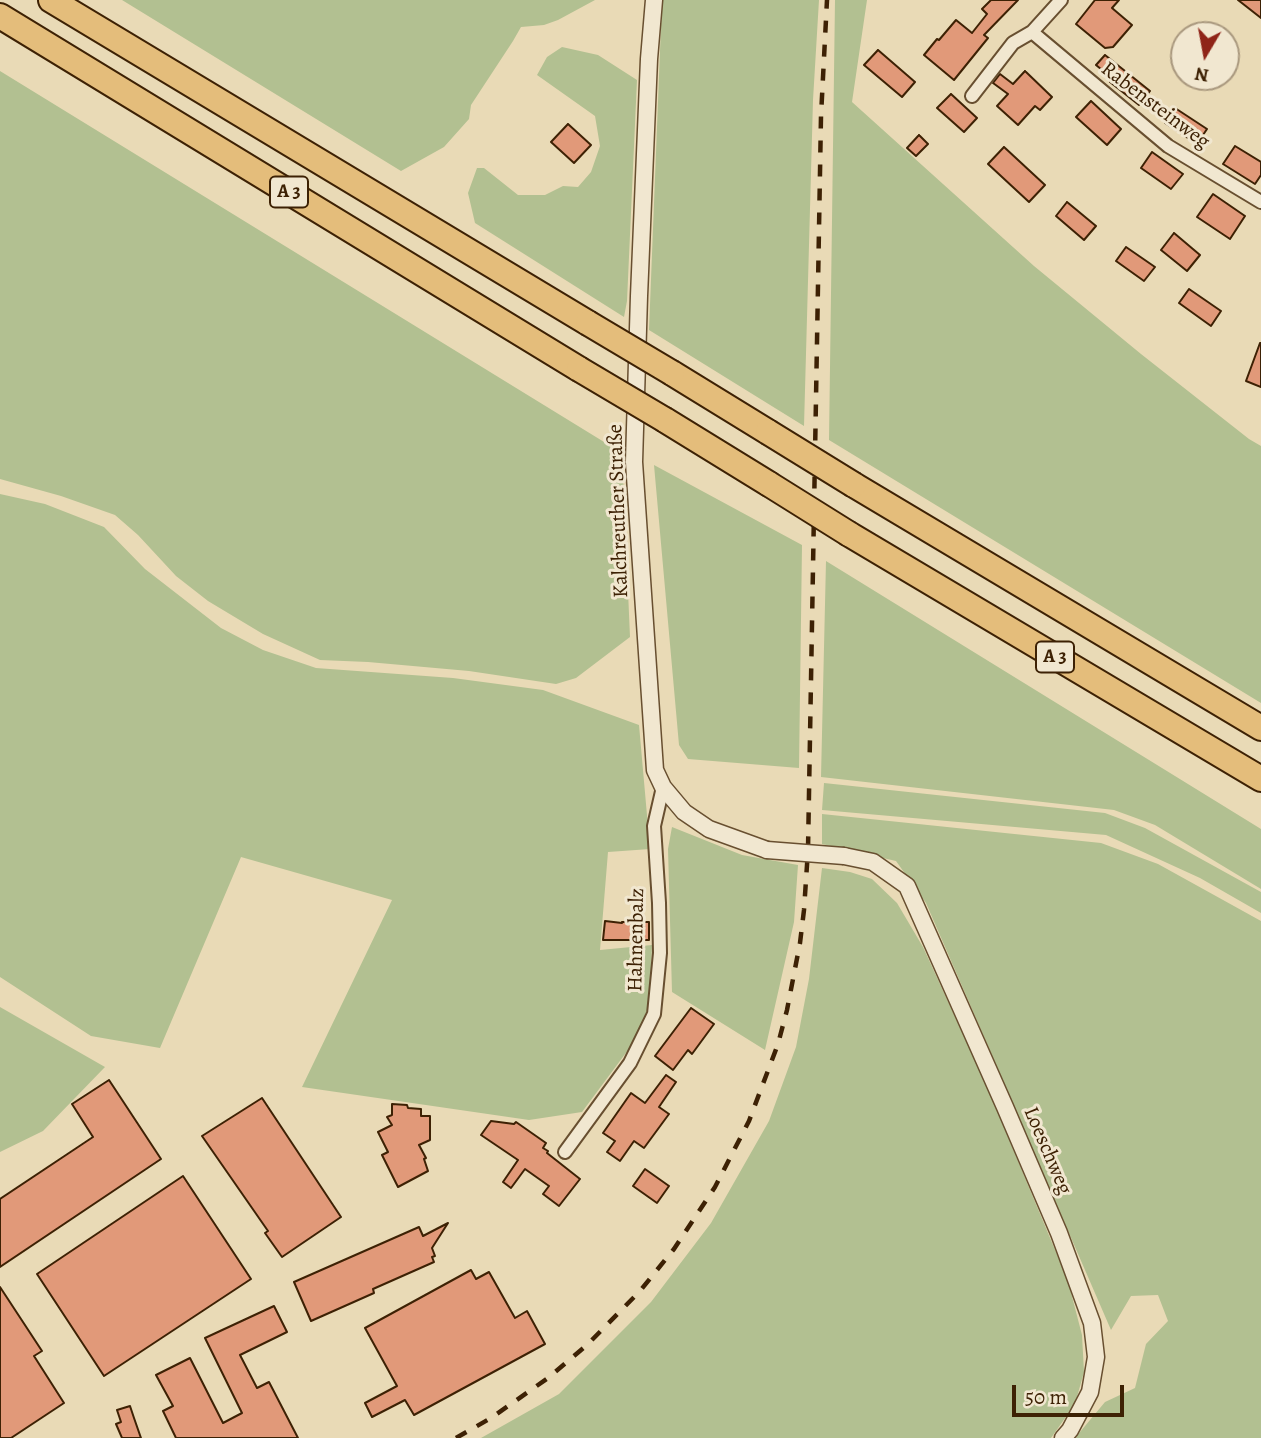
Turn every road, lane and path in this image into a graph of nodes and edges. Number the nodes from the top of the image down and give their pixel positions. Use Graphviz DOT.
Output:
graph roads {
  1 [pos="51,0"];
  2 [pos="654,0"];
  3 [pos="1061,0"];
  4 [pos="0,16"];
  5 [pos="1032,32"];
  6 [pos="972,96"];
  7 [pos="1261,202"];
  8 [pos="1261,728"];
  9 [pos="1261,779"];
  10 [pos="663,787"];
  11 [pos="907,886"];
  12 [pos="565,1152"];
  13 [pos="1063,1438"];
  1 -- 8 [label="highway, A 3, bridge"];
  2 -- 10 [label="street, Kalchreuther Straße"];
  3 -- 5 [label="street"];
  4 -- 9 [label="highway, A 3, bridge"];
  5 -- 6 [label="street"];
  5 -- 7 [label="street, Rabensteinweg"];
  10 -- 11 [label="street, Kalchreuther Straße, bridge"];
  10 -- 12 [label="street, Hahnenbalz"];
  11 -- 13 [label="street, Loeschweg"];
}
